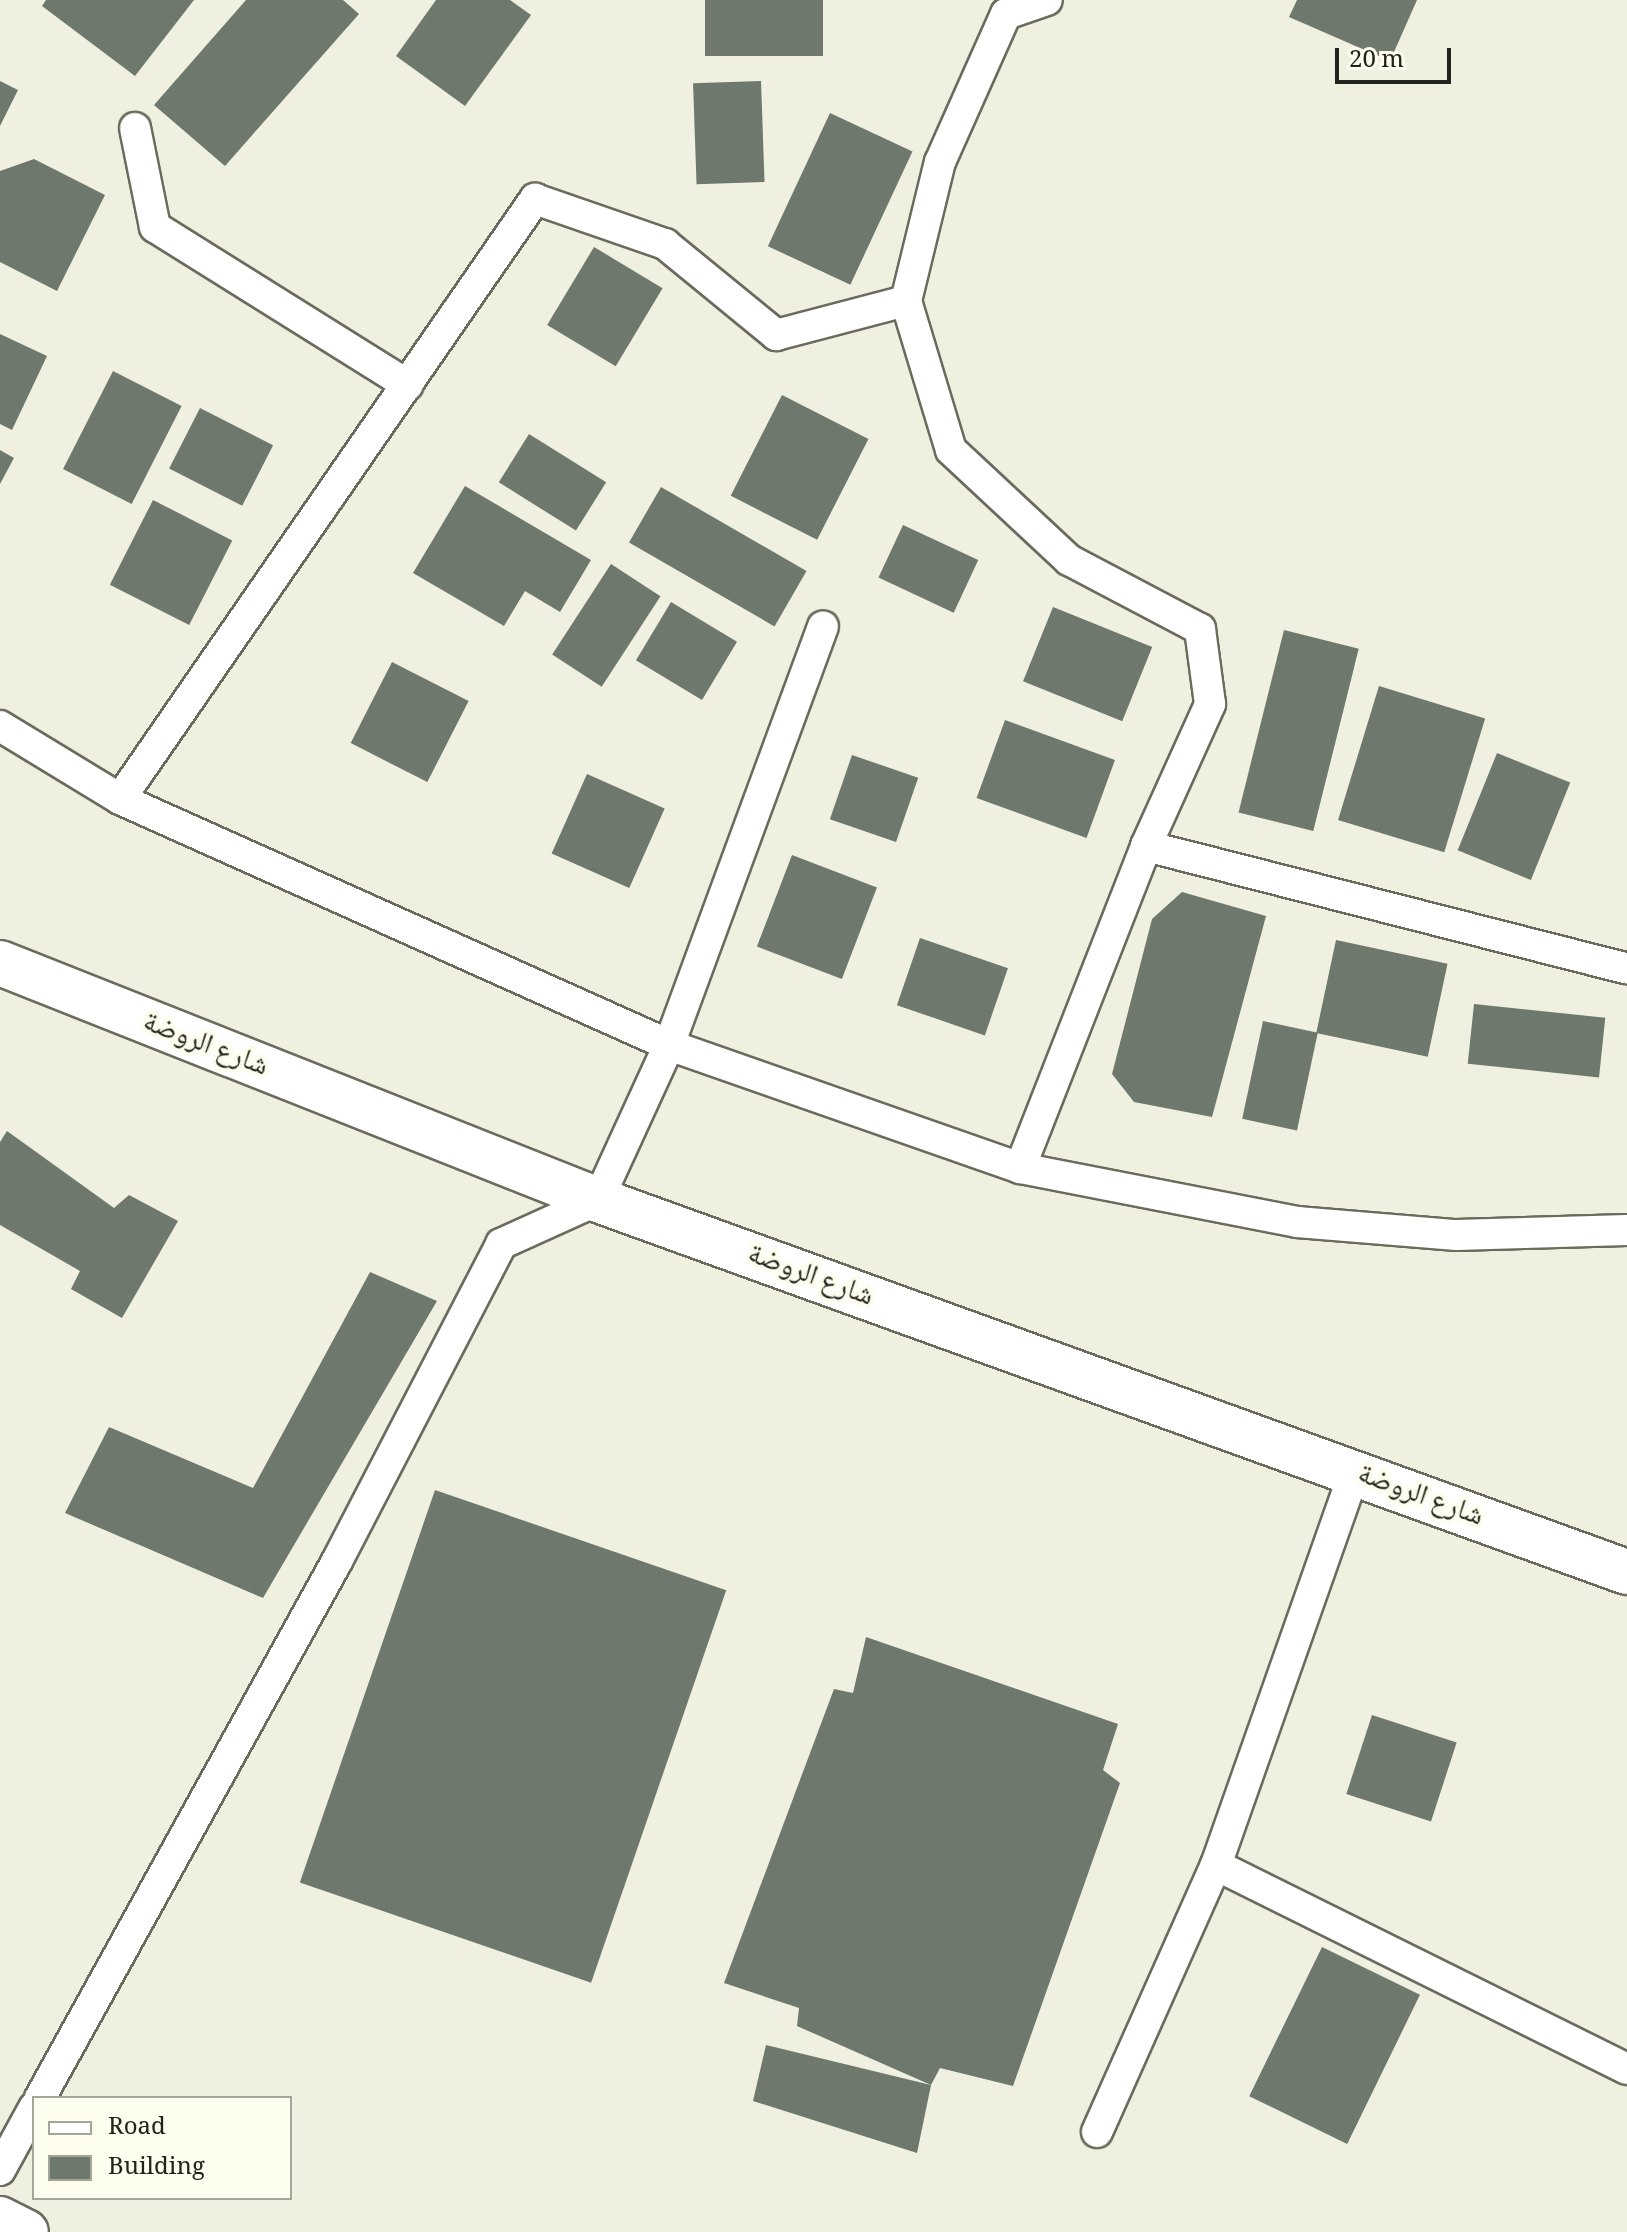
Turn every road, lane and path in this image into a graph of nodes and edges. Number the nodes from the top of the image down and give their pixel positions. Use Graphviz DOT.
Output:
graph roads {
  1 [pos="1047,0"];
  2 [pos="135,128"];
  3 [pos="906,301"];
  4 [pos="408,385"];
  5 [pos="823,626"];
  6 [pos="0,726"];
  7 [pos="120,799"];
  8 [pos="1146,846"];
  9 [pos="0,963"];
  10 [pos="1627,969"];
  11 [pos="669,1045"];
  12 [pos="1020,1168"];
  13 [pos="598,1200"];
  14 [pos="1627,1230"];
  15 [pos="1354,1473"];
  16 [pos="1627,1572"];
  17 [pos="1216,1865"];
  18 [pos="1627,2069"];
  19 [pos="41,2096"];
  20 [pos="32,2112"];
  21 [pos="1097,2132"];
  22 [pos="0,2170"];
  23 [pos="0,2219"];
  24 [pos="26,2232"];
  1 -- 3 [label="street"];
  2 -- 4 [label="street"];
  3 -- 4 [label="street"];
  3 -- 8 [label="street"];
  4 -- 7 [label="street"];
  5 -- 11 [label="street"];
  6 -- 7 [label="street"];
  7 -- 11 [label="street"];
  8 -- 10 [label="street"];
  8 -- 12 [label="street"];
  9 -- 13 [label="main road, شارع الروضة"];
  11 -- 12 [label="street"];
  11 -- 13 [label="street"];
  12 -- 14 [label="street"];
  13 -- 15 [label="main road, شارع الروضة"];
  13 -- 19 [label="street"];
  15 -- 16 [label="main road, شارع الروضة"];
  15 -- 17 [label="street"];
  17 -- 18 [label="street"];
  17 -- 21 [label="street"];
  20 -- 22 [label="street"];
  23 -- 24 [label="main road"];
}
